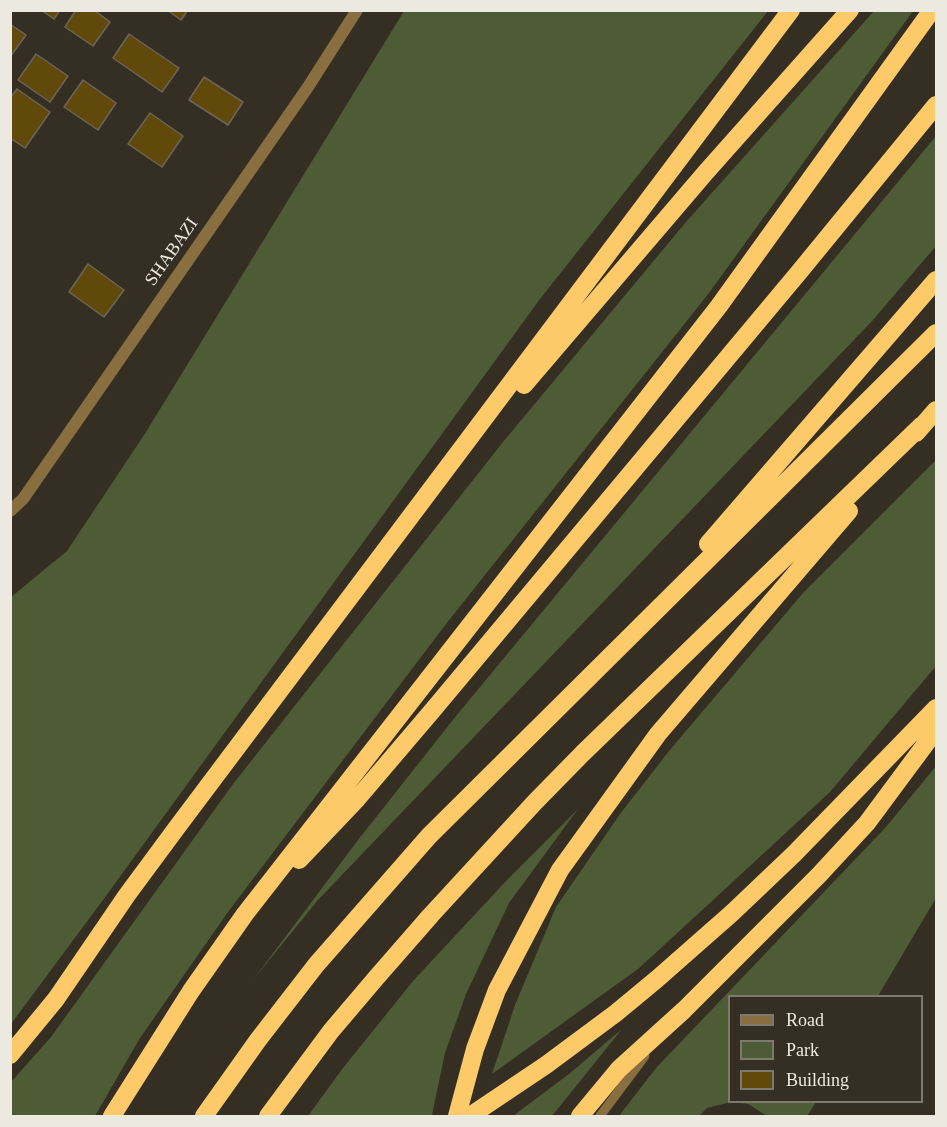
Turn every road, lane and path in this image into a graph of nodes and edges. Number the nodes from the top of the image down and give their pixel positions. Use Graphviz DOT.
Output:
graph roads {
  1 [pos="357,10"];
  2 [pos="791,10"];
  3 [pos="850,10"];
  4 [pos="932,10"];
  5 [pos="936,105"];
  6 [pos="936,280"];
  7 [pos="936,333"];
  8 [pos="936,410"];
  9 [pos="922,425"];
  10 [pos="10,511"];
  11 [pos="399,533"];
  12 [pos="616,649"];
  13 [pos="936,708"];
  14 [pos="936,730"];
  15 [pos="245,914"];
  16 [pos="684,1010"];
  17 [pos="10,1055"];
  18 [pos="112,1116"];
  19 [pos="204,1116"];
  20 [pos="268,1116"];
  21 [pos="457,1116"];
  22 [pos="470,1116"];
  23 [pos="580,1116"];
  24 [pos="600,1116"];
  1 -- 10 [label="street, SHABAZI"];
  2 -- 11 [label="highway"];
  3 -- 11 [label="highway"];
  4 -- 15 [label="highway"];
  5 -- 15 [label="highway"];
  6 -- 12 [label="highway"];
  7 -- 12 [label="highway"];
  8 -- 9 [label="highway"];
  9 -- 20 [label="highway"];
  9 -- 21 [label="highway"];
  11 -- 17 [label="highway"];
  12 -- 19 [label="highway"];
  13 -- 22 [label="highway"];
  14 -- 16 [label="highway"];
  15 -- 18 [label="highway"];
  16 -- 23 [label="highway"];
  16 -- 24 [label="lane"];
}
